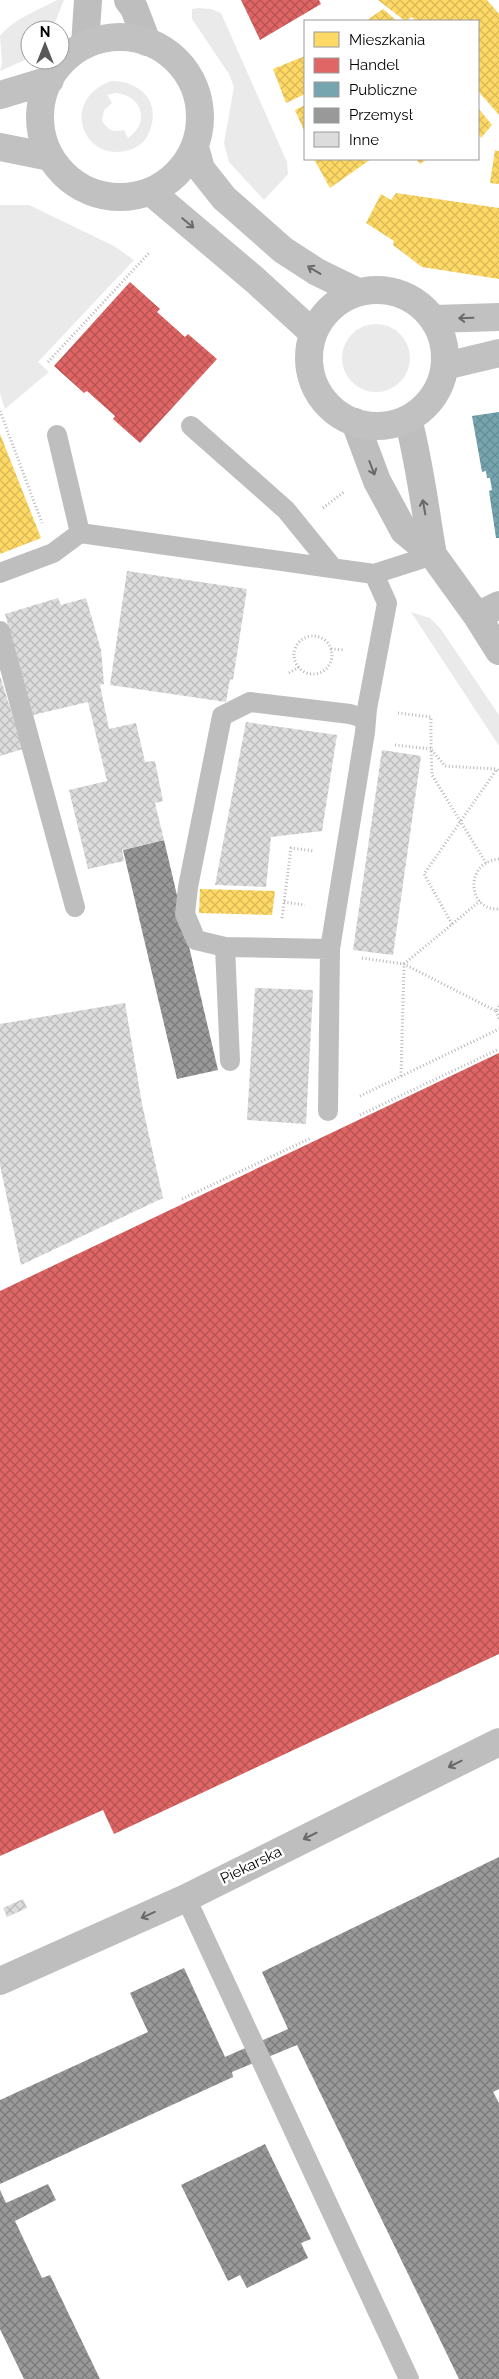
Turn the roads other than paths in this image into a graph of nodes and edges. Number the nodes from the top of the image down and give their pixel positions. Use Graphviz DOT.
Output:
graph roads {
  1 [pos="88,0"];
  2 [pos="128,0"];
  3 [pos="147,42"];
  4 [pos="85,45"];
  5 [pos="50,80"];
  6 [pos="0,95"];
  7 [pos="0,147"];
  8 [pos="195,147"];
  9 [pos="50,157"];
  10 [pos="151,192"];
  11 [pos="358,292"];
  12 [pos="499,317"];
  13 [pos="434,318"];
  14 [pos="313,333"];
  15 [pos="499,353"];
  16 [pos="446,366"];
  17 [pos="408,419"];
  18 [pos="355,422"];
  19 [pos="191,426"];
  20 [pos="57,435"];
  21 [pos="80,533"];
  22 [pos="433,556"];
  23 [pos="333,568"];
  24 [pos="0,573"];
  25 [pos="374,574"];
  26 [pos="488,610"];
  27 [pos="0,631"];
  28 [pos="499,651"];
  29 [pos="366,714"];
  30 [pos="75,907"];
  31 [pos="225,947"];
  32 [pos="330,950"];
  33 [pos="230,1061"];
  34 [pos="328,1111"];
  35 [pos="499,1742"];
  36 [pos="186,1898"];
  37 [pos="0,1981"];
  38 [pos="409,2379"];
  1 -- 4 [label="street"];
  2 -- 3 [label="street"];
  3 -- 4 [label="main road"];
  3 -- 8 [label="main road"];
  4 -- 5 [label="main road"];
  5 -- 6 [label="main road"];
  5 -- 9 [label="main road"];
  7 -- 9 [label="main road"];
  8 -- 10 [label="main road"];
  11 -- 8 [label="main road, one-way"];
  9 -- 10 [label="main road"];
  10 -- 14 [label="main road, one-way"];
  11 -- 13 [label="main road"];
  11 -- 14 [label="main road"];
  12 -- 13 [label="main road, one-way"];
  13 -- 16 [label="main road"];
  14 -- 18 [label="main road"];
  15 -- 16 [label="main road"];
  16 -- 17 [label="main road"];
  17 -- 18 [label="main road"];
  22 -- 17 [label="street, one-way"];
  18 -- 22 [label="street, one-way"];
  19 -- 23 [label="lane"];
  20 -- 21 [label="lane"];
  21 -- 23 [label="lane"];
  21 -- 24 [label="lane"];
  22 -- 25 [label="lane"];
  22 -- 26 [label="street"];
  23 -- 25 [label="lane"];
  25 -- 29 [label="lane"];
  26 -- 28 [label="street"];
  27 -- 30 [label="lane"];
  29 -- 31 [label="lane"];
  29 -- 32 [label="lane"];
  31 -- 32 [label="lane"];
  31 -- 33 [label="lane"];
  32 -- 34 [label="lane"];
  35 -- 36 [label="street, Piekarska, one-way"];
  36 -- 37 [label="street, Piekarska, one-way"];
  36 -- 38 [label="lane"];
}
